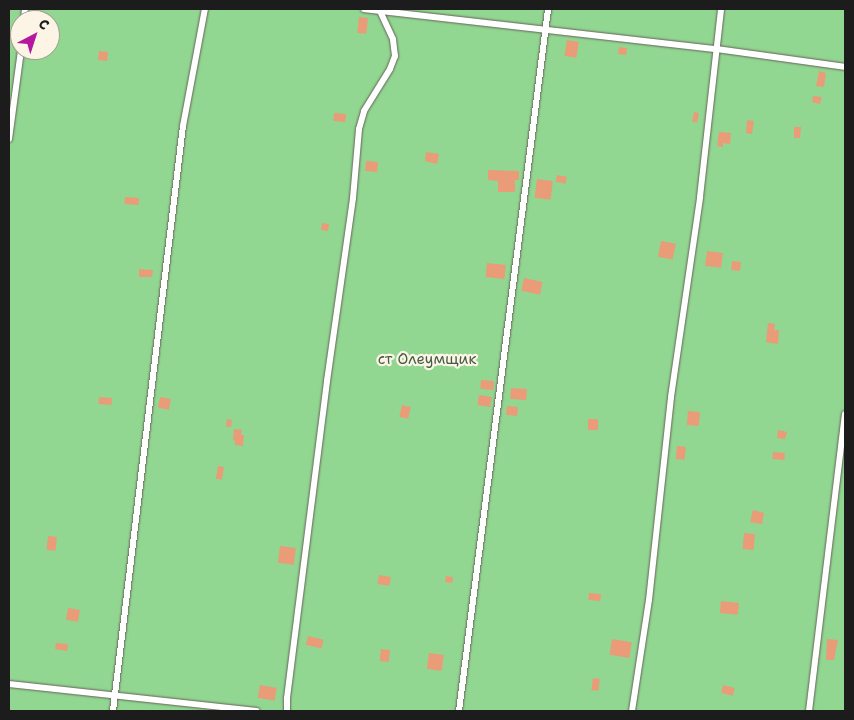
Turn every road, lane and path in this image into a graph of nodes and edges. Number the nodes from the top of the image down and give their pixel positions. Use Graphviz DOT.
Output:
graph roads {
  1 [pos="204,9"];
  2 [pos="364,9"];
  3 [pos="548,9"];
  4 [pos="722,9"];
  5 [pos="380,10"];
  6 [pos="546,31"];
  7 [pos="716,49"];
  8 [pos="20,60"];
  9 [pos="845,66"];
  10 [pos="9,140"];
  11 [pos="845,414"];
  12 [pos="9,684"];
  13 [pos="115,696"];
  14 [pos="113,711"];
  15 [pos="256,711"];
  16 [pos="287,711"];
  17 [pos="459,711"];
  18 [pos="632,711"];
  19 [pos="809,711"];
  1 -- 13 [label="lane"];
  2 -- 5 [label="lane"];
  3 -- 6 [label="lane"];
  4 -- 7 [label="lane"];
  5 -- 6 [label="lane"];
  5 -- 16 [label="lane"];
  6 -- 7 [label="lane"];
  6 -- 17 [label="lane"];
  7 -- 9 [label="lane"];
  7 -- 18 [label="lane"];
  8 -- 10 [label="lane"];
  11 -- 19 [label="lane"];
  12 -- 13 [label="lane"];
  13 -- 14 [label="lane"];
  13 -- 15 [label="lane"];
}
